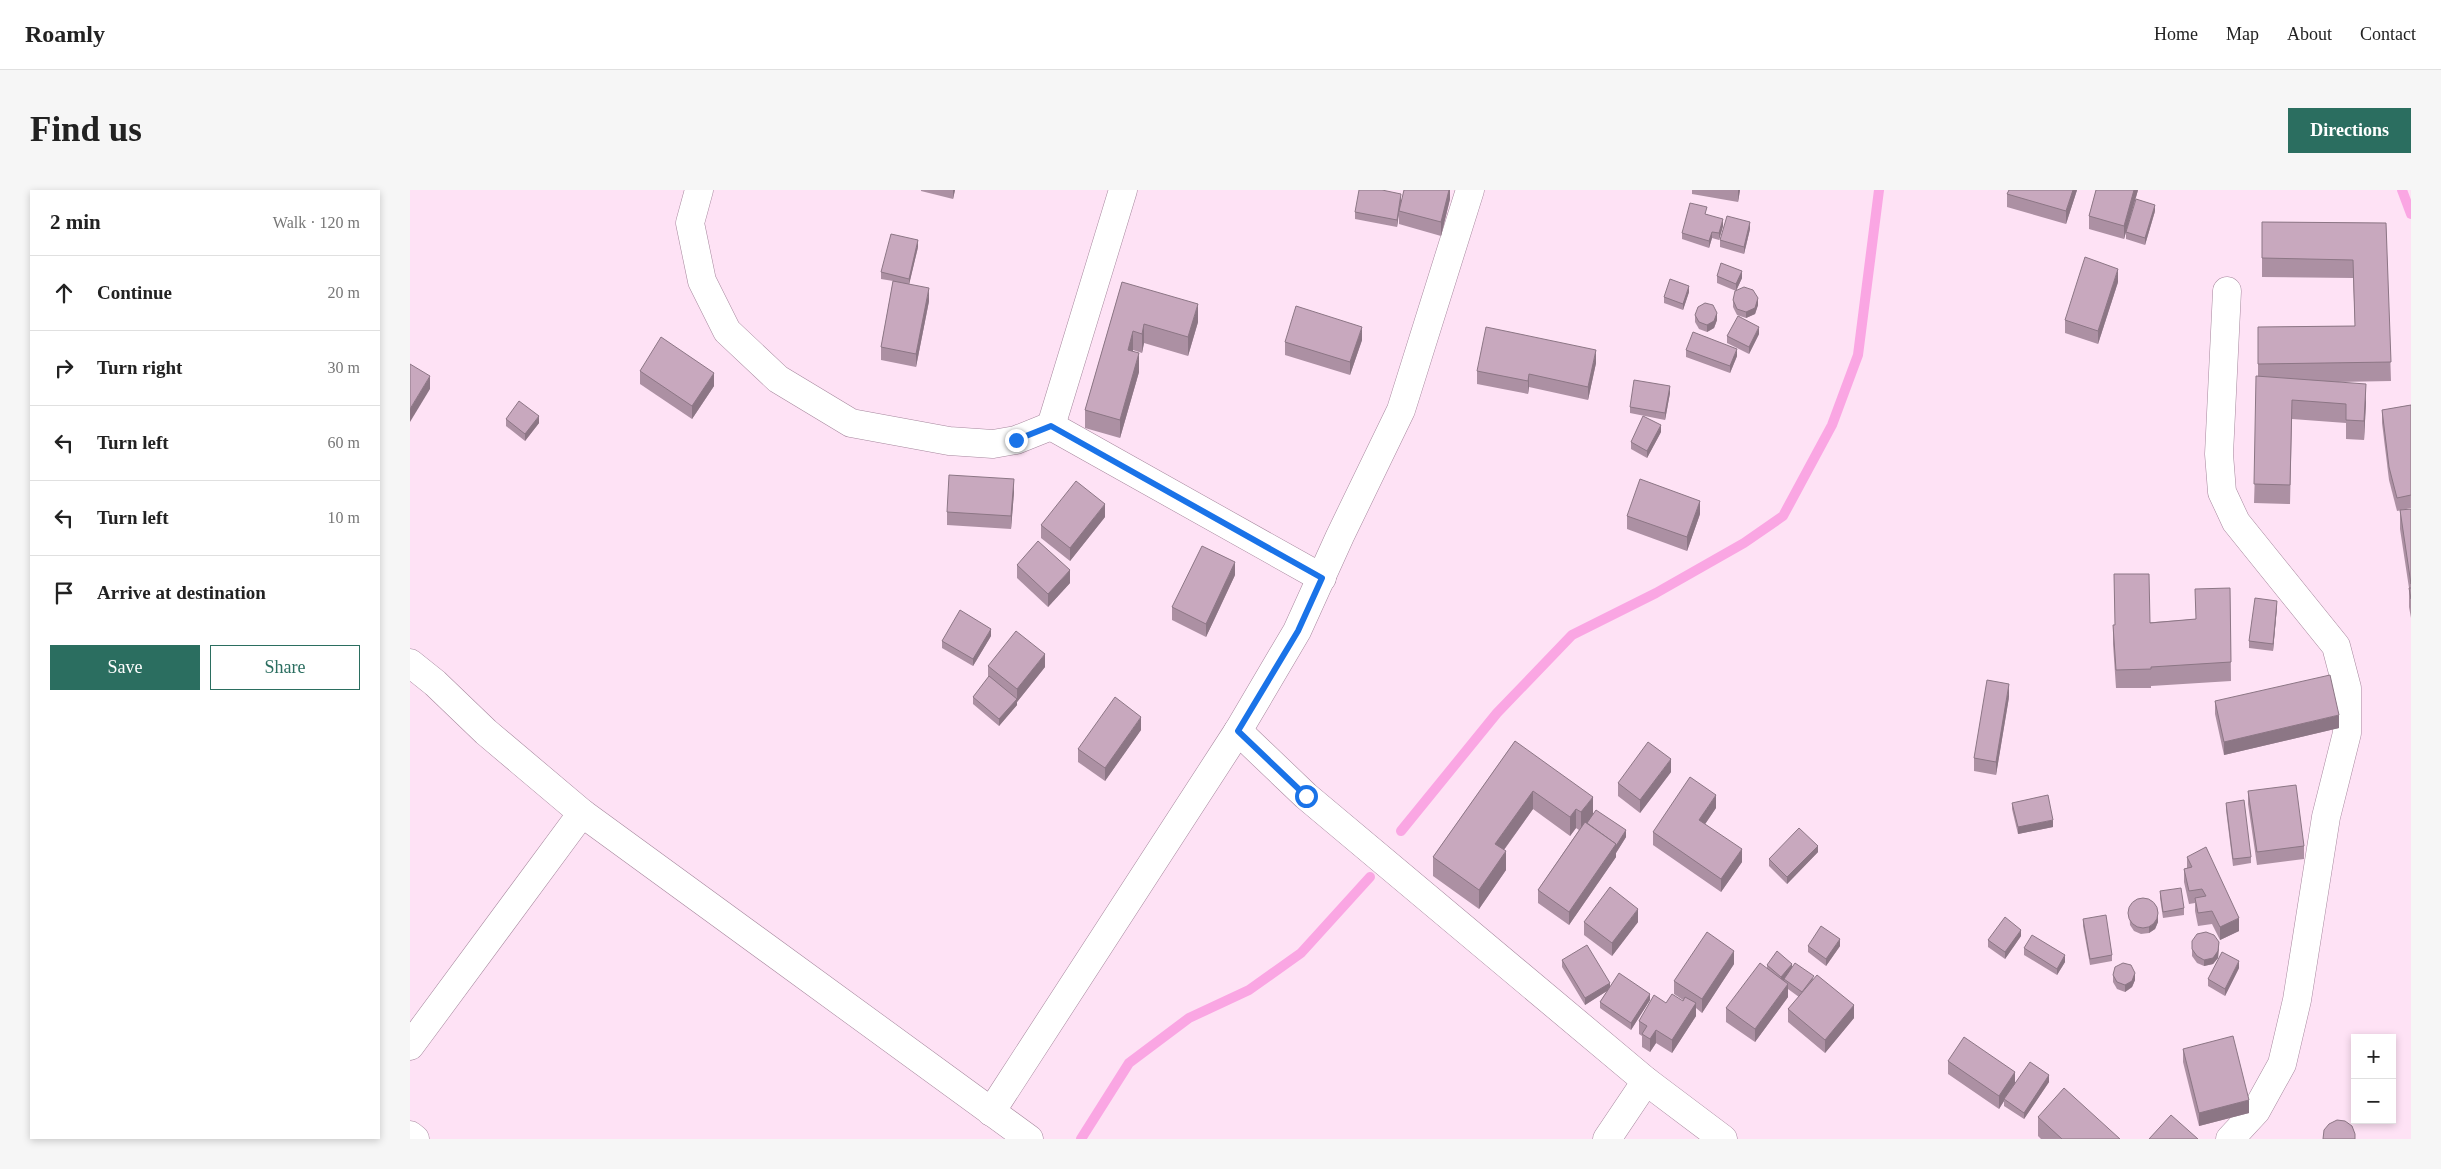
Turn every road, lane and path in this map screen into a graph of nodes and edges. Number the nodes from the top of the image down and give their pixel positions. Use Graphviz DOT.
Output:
graph roads {
  1 [pos="699,190"];
  2 [pos="1123,190"];
  3 [pos="1470,190"];
  4 [pos="2227,290"];
  5 [pos="1051,426"];
  6 [pos="1322,578"];
  7 [pos="410,663"];
  8 [pos="1238,731"];
  9 [pos="582,813"];
  10 [pos="410,1046"];
  11 [pos="1646,1081"];
  12 [pos="991,1112"];
  13 [pos="410,1135"];
  14 [pos="415,1139"];
  15 [pos="1029,1139"];
  16 [pos="1607,1139"];
  17 [pos="1723,1139"];
  18 [pos="2230,1139"];
  1 -- 5 [label="street"];
  2 -- 5 [label="street"];
  3 -- 6 [label="street"];
  4 -- 18 [label="street"];
  5 -- 6 [label="street"];
  6 -- 8 [label="street"];
  7 -- 9 [label="street"];
  8 -- 11 [label="street"];
  8 -- 12 [label="street"];
  9 -- 10 [label="street"];
  9 -- 12 [label="street"];
  11 -- 16 [label="street"];
  11 -- 17 [label="street"];
  12 -- 15 [label="street"];
  13 -- 14 [label="street"];
}
